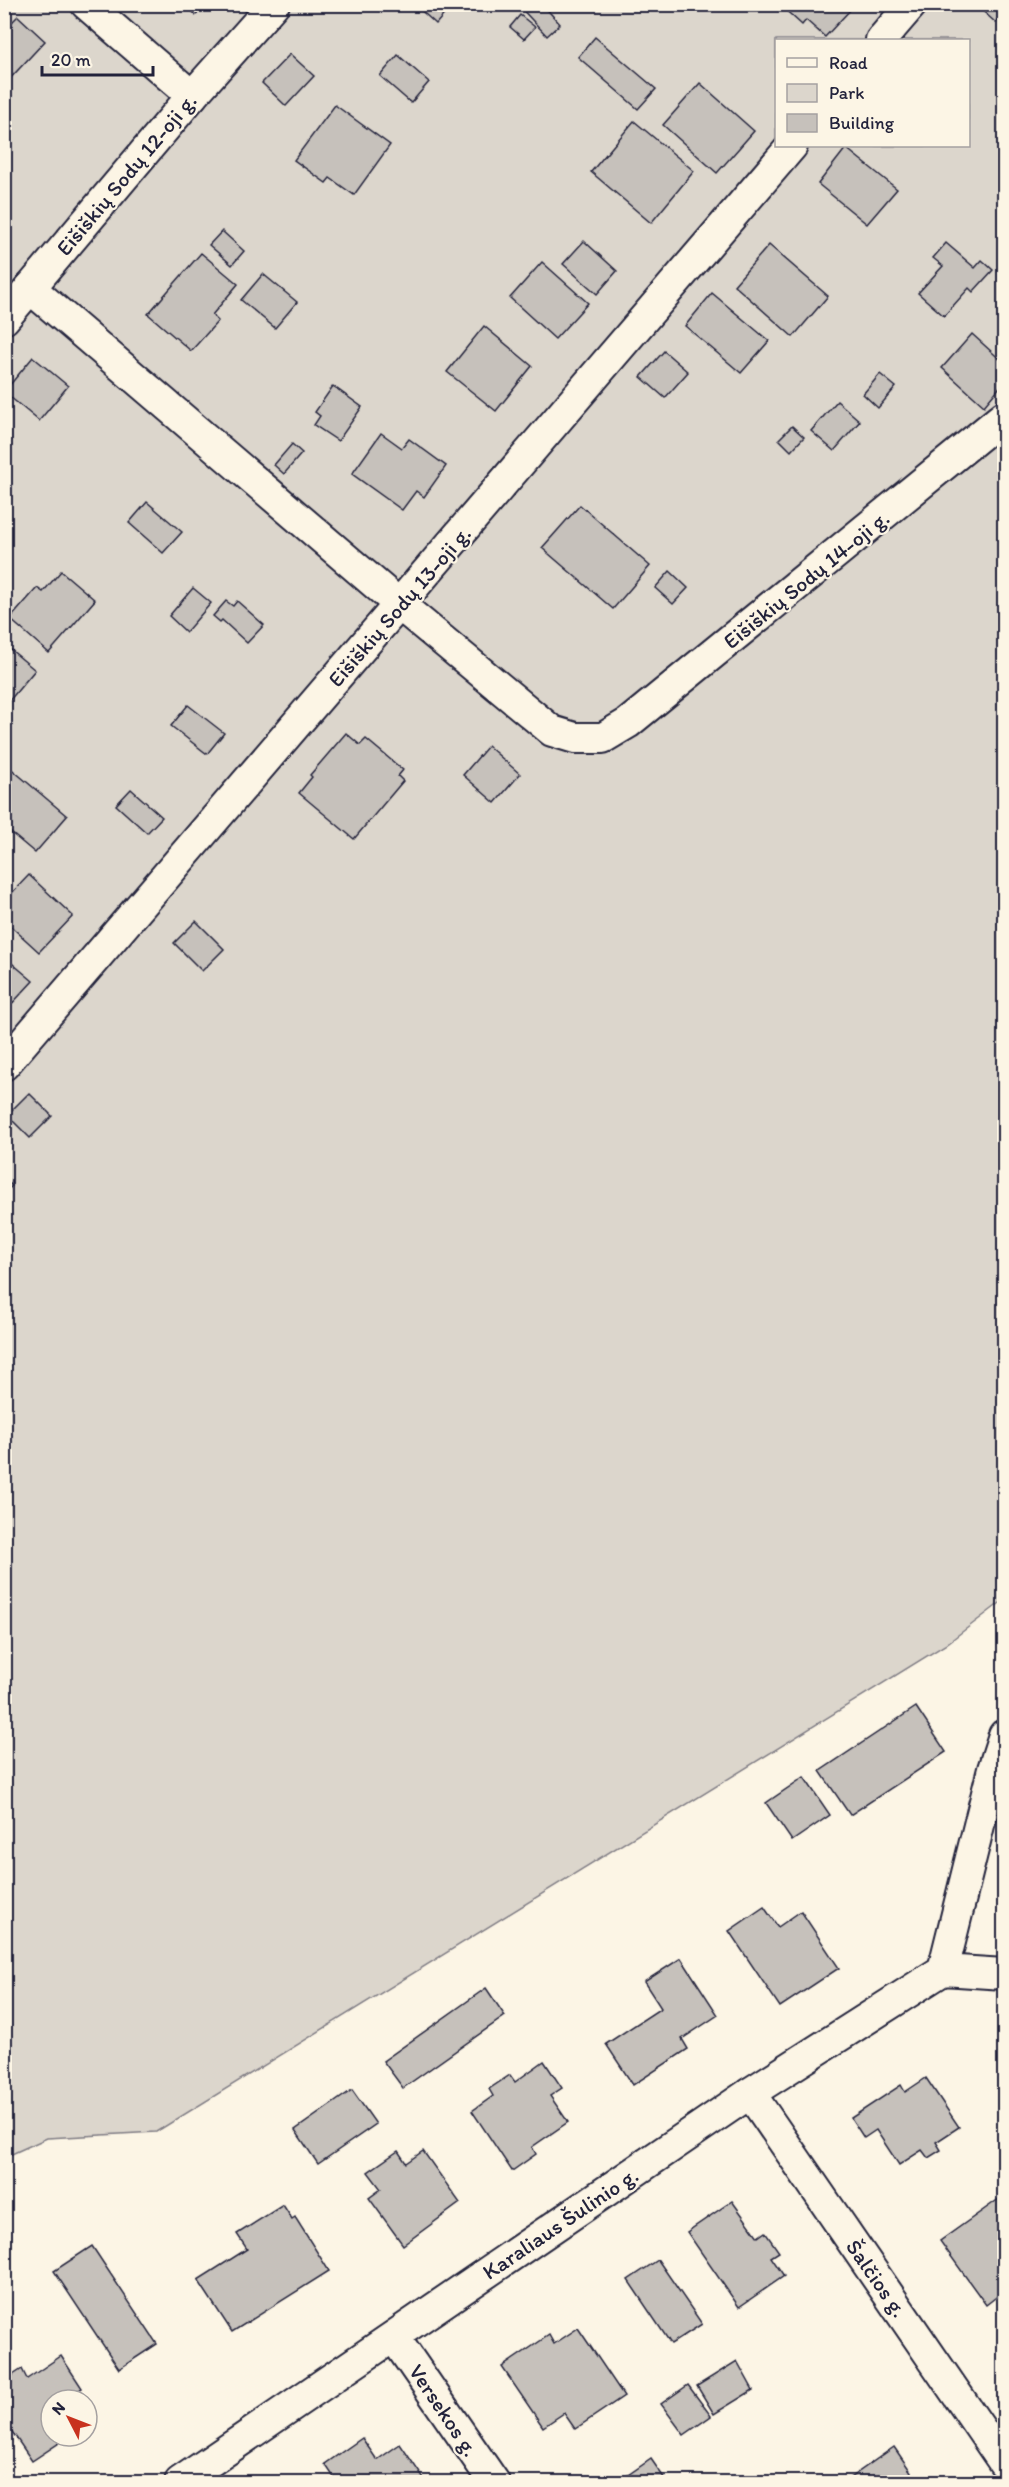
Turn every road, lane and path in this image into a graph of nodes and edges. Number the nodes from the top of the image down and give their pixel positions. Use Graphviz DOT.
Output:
graph roads {
  1 [pos="86,4"];
  2 [pos="274,4"];
  3 [pos="912,4"];
  4 [pos="882,39"];
  5 [pos="192,96"];
  6 [pos="791,147"];
  7 [pos="30,288"];
  8 [pos="4,319"];
  9 [pos="1005,416"];
  10 [pos="400,605"];
  11 [pos="4,1065"];
  12 [pos="1005,1735"];
  13 [pos="943,1970"];
  14 [pos="1005,1974"];
  15 [pos="750,2093"];
  16 [pos="394,2337"];
  17 [pos="1005,2463"];
  18 [pos="180,2482"];
  19 [pos="494,2482"];
  1 -- 5 [label="street"];
  2 -- 5 [label="street, Eišiškių Sodų 12-oji g."];
  3 -- 4 [label="street"];
  5 -- 7 [label="street, Eišiškių Sodų 12-oji g."];
  6 -- 10 [label="street, Eišiškių Sodų 13-oji g."];
  7 -- 8 [label="street, Eišiškių Sodų 12-oji g."];
  7 -- 10 [label="street"];
  9 -- 10 [label="street, Eišiškių Sodų 14-oji g."];
  10 -- 11 [label="street, Eišiškių Sodų 13-oji g."];
  12 -- 13 [label="street"];
  13 -- 14 [label="street"];
  13 -- 15 [label="street, Karaliaus Šulinio g."];
  15 -- 16 [label="street, Karaliaus Šulinio g."];
  15 -- 17 [label="street, Šalčios g."];
  16 -- 18 [label="street, Karaliaus Šulinio g."];
  16 -- 19 [label="street, Versekos g."];
}
